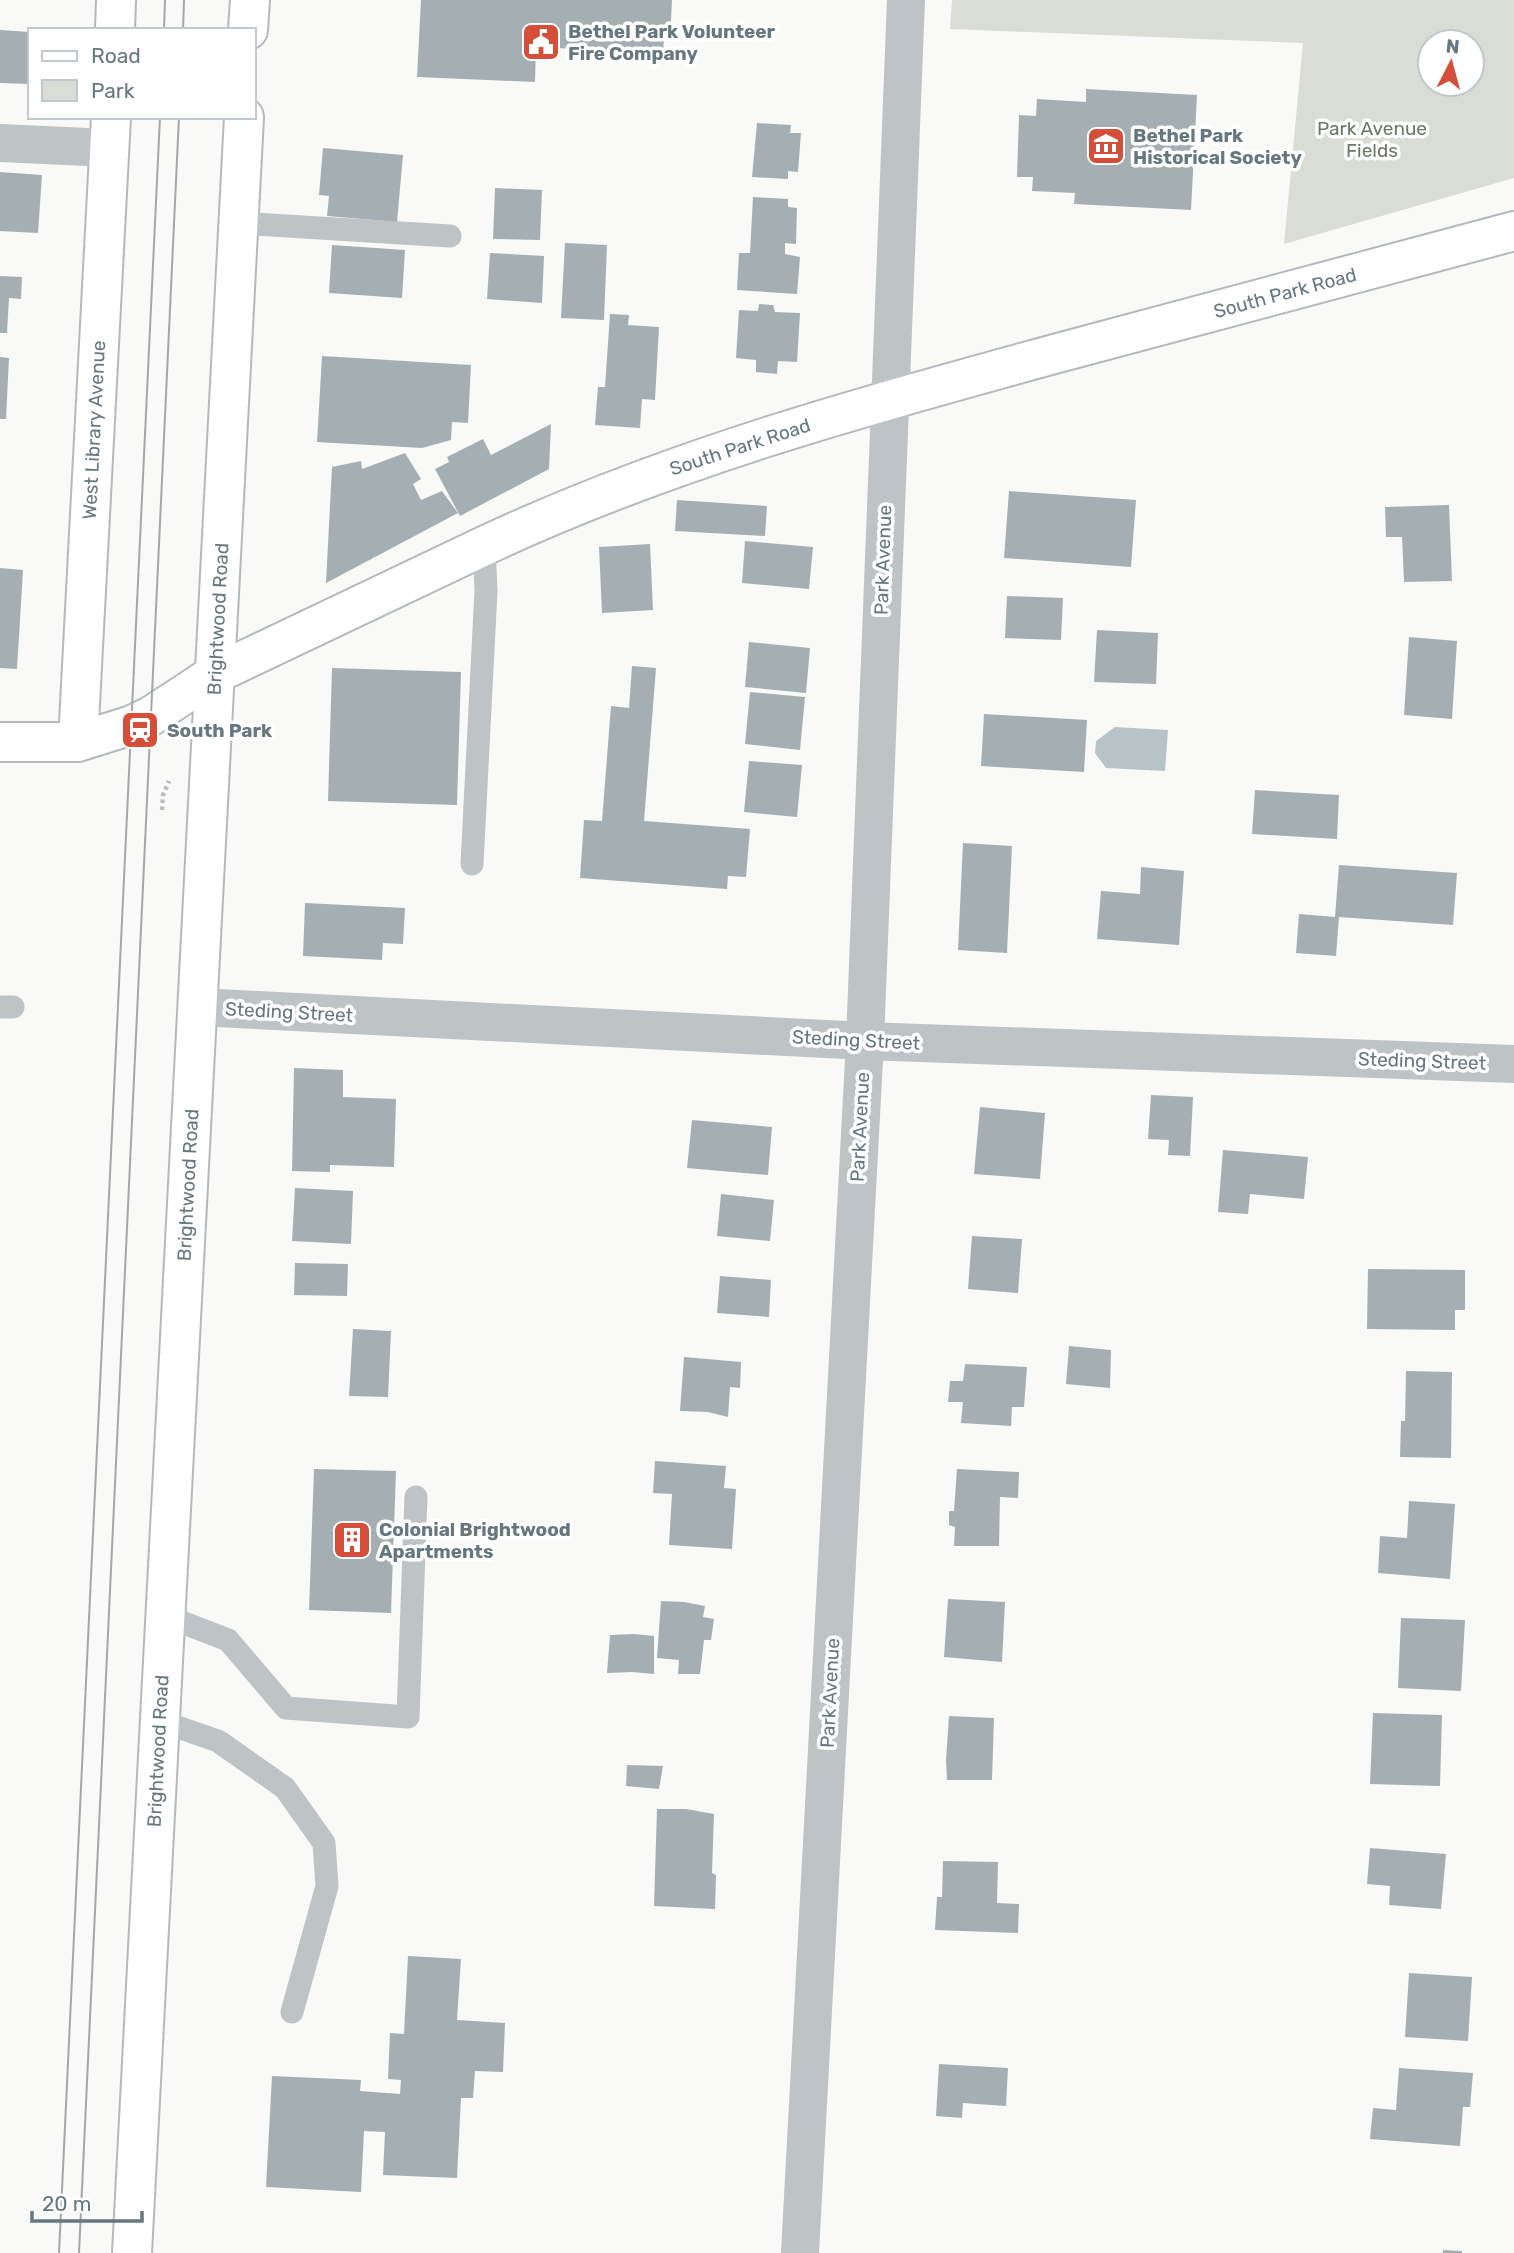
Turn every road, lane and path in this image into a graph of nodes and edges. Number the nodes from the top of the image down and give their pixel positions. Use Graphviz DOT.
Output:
graph roads {
  1 [pos="116,0"];
  2 [pos="250,0"];
  3 [pos="906,0"];
  4 [pos="115,28"];
  5 [pos="248,28"];
  6 [pos="244,119"];
  7 [pos="110,133"];
  8 [pos="0,143"];
  9 [pos="239,223"];
  10 [pos="1514,231"];
  11 [pos="450,236"];
  12 [pos="890,398"];
  13 [pos="484,546"];
  14 [pos="215,674"];
  15 [pos="0,742"];
  16 [pos="78,742"];
  17 [pos="472,864"];
  18 [pos="198,1007"];
  19 [pos="865,1041"];
  20 [pos="1514,1064"];
  21 [pos="416,1497"];
  22 [pos="166,1616"];
  23 [pos="160,1721"];
  24 [pos="292,2012"];
  25 [pos="132,2253"];
  26 [pos="800,2253"];
  1 -- 4 [label="street"];
  2 -- 5 [label="street"];
  3 -- 12 [label="street, Park Avenue"];
  6 -- 9 [label="street, Brightwood Road"];
  7 -- 8 [label="street"];
  7 -- 16 [label="street, West Library Avenue"];
  9 -- 11 [label="lane"];
  9 -- 14 [label="street, Brightwood Road"];
  10 -- 12 [label="street, South Park Road"];
  12 -- 13 [label="street, South Park Road"];
  12 -- 19 [label="street, Park Avenue"];
  13 -- 14 [label="street, South Park Road"];
  13 -- 17 [label="lane"];
  14 -- 16 [label="street, South Park Road"];
  14 -- 18 [label="street, Brightwood Road"];
  15 -- 16 [label="street, South Park Road"];
  18 -- 19 [label="street, Steding Street"];
  18 -- 22 [label="street, Brightwood Road"];
  19 -- 20 [label="street, Steding Street"];
  19 -- 26 [label="street, Park Avenue"];
  21 -- 22 [label="lane"];
  22 -- 23 [label="street, Brightwood Road"];
  23 -- 24 [label="lane"];
  23 -- 25 [label="street, Brightwood Road"];
}
